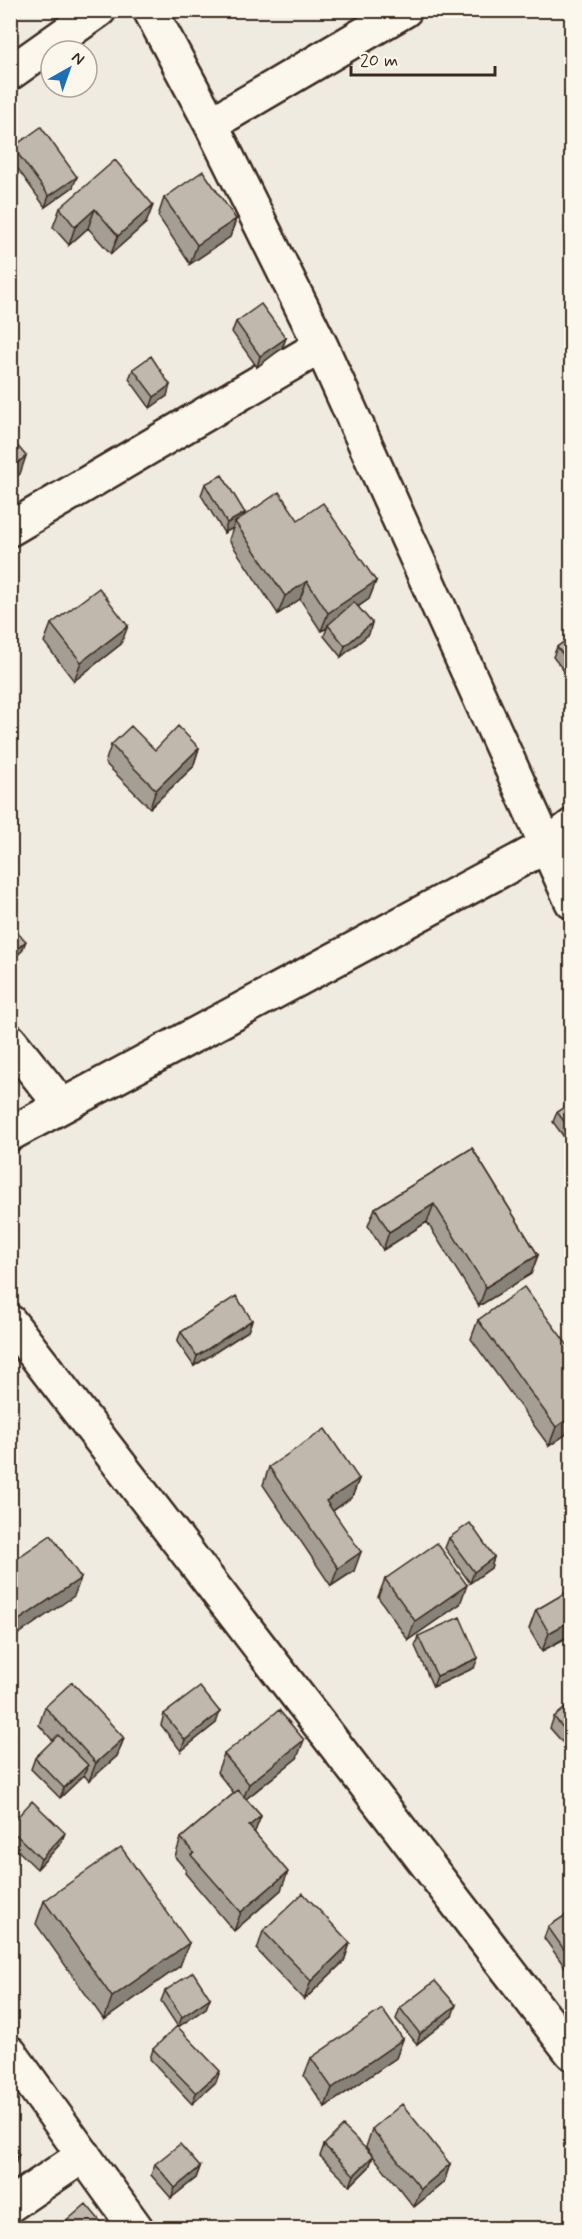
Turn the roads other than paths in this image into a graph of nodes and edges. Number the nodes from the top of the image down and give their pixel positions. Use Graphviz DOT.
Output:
graph roads {
  1 [pos="99,10"];
  2 [pos="150,10"];
  3 [pos="405,10"];
  4 [pos="10,74"];
  5 [pos="212,124"];
  6 [pos="321,346"];
  7 [pos="10,529"];
  8 [pos="572,826"];
  9 [pos="546,846"];
  10 [pos="572,902"];
  11 [pos="10,1041"];
  12 [pos="62,1106"];
  13 [pos="10,1134"];
  14 [pos="10,1322"];
  15 [pos="10,2053"];
  16 [pos="572,2053"];
  17 [pos="84,2155"];
  18 [pos="10,2205"];
  19 [pos="136,2229"];
  1 -- 4 [label="street"];
  2 -- 5 [label="street"];
  3 -- 5 [label="street"];
  5 -- 6 [label="street"];
  6 -- 7 [label="street"];
  6 -- 9 [label="street"];
  8 -- 9 [label="street"];
  9 -- 10 [label="street"];
  9 -- 12 [label="street"];
  11 -- 12 [label="street"];
  12 -- 13 [label="street"];
  14 -- 16 [label="street"];
  15 -- 17 [label="street"];
  17 -- 18 [label="street"];
  17 -- 19 [label="street"];
}
